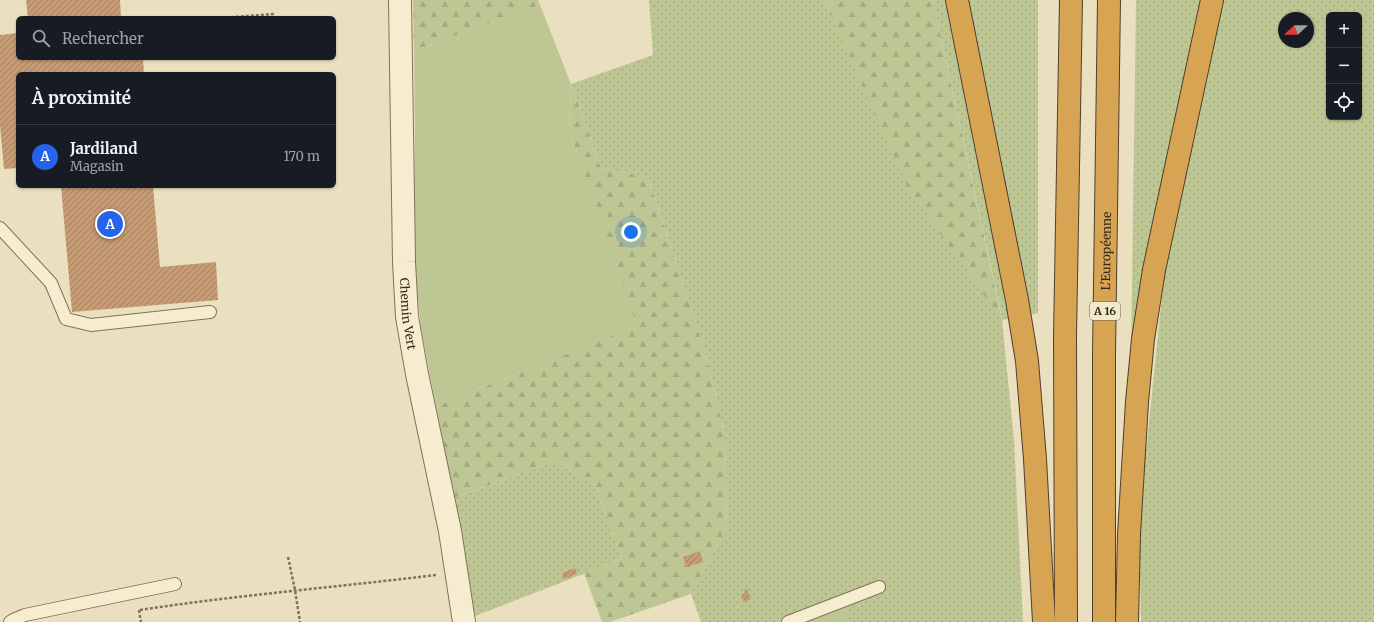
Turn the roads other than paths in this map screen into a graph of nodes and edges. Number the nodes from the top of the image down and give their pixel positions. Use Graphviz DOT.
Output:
graph roads {
  1 [pos="400,0"];
  2 [pos="957,0"];
  3 [pos="1071,0"];
  4 [pos="1109,0"];
  5 [pos="1212,0"];
  6 [pos="0,228"];
  7 [pos="210,312"];
  8 [pos="174,584"];
  9 [pos="879,587"];
  10 [pos="10,622"];
  11 [pos="464,622"];
  12 [pos="788,622"];
  13 [pos="1044,622"];
  14 [pos="1066,622"];
  15 [pos="1104,622"];
  16 [pos="1127,622"];
  1 -- 11 [label="street, Chemin Vert"];
  2 -- 13 [label="highway"];
  3 -- 14 [label="highway"];
  4 -- 15 [label="highway, L'Européenne / A 16"];
  5 -- 16 [label="highway"];
  6 -- 7 [label="lane"];
  8 -- 10 [label="lane"];
  9 -- 12 [label="lane"];
}
